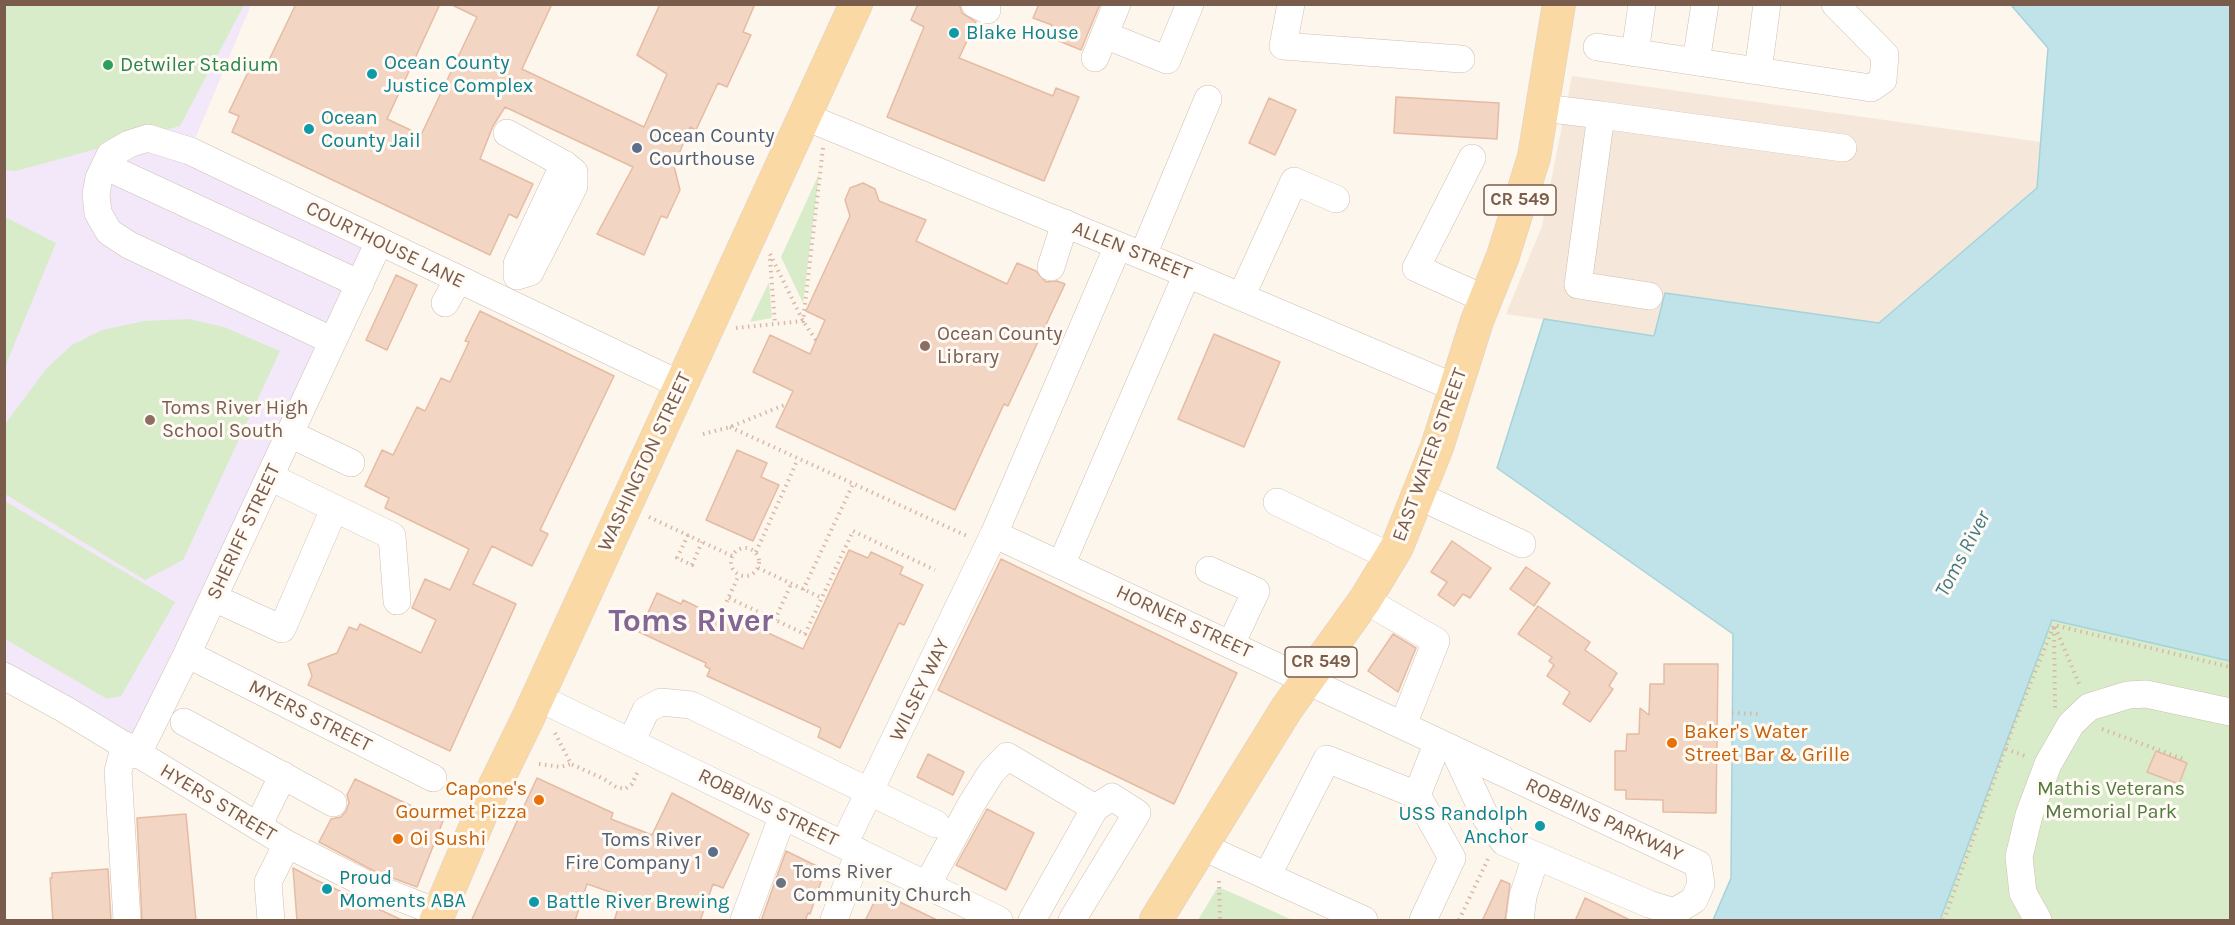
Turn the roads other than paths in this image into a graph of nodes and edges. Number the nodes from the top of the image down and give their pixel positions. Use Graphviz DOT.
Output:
graph roads {
  1 [pos="856,4"];
  2 [pos="1117,4"];
  3 [pos="1190,4"];
  4 [pos="1291,4"];
  5 [pos="1559,4"];
  6 [pos="1642,4"];
  7 [pos="1705,4"];
  8 [pos="1767,4"];
  9 [pos="1835,4"];
  10 [pos="1597,47"];
  11 [pos="1635,53"];
  12 [pos="1461,59"];
  13 [pos="1696,62"];
  14 [pos="1758,71"];
  15 [pos="1208,99"];
  16 [pos="1544,108"];
  17 [pos="1601,115"];
  18 [pos="815,128"];
  19 [pos="507,134"];
  20 [pos="1843,148"];
  21 [pos="1472,158"];
  22 [pos="102,172"];
  23 [pos="1336,199"];
  24 [pos="1065,224"];
  25 [pos="379,242"];
  26 [pos="1130,250"];
  27 [pos="1051,267"];
  28 [pos="1193,270"];
  29 [pos="360,284"];
  30 [pos="1649,296"];
  31 [pos="1241,297"];
  32 [pos="1485,299"];
  33 [pos="503,301"];
  34 [pos="333,341"];
  35 [pos="681,385"];
  36 [pos="1456,388"];
  37 [pos="290,434"];
  38 [pos="351,462"];
  39 [pos="270,477"];
  40 [pos="1419,496"];
  41 [pos="1277,502"];
  42 [pos="332,514"];
  43 [pos="982,536"];
  44 [pos="1522,544"];
  45 [pos="1391,557"];
  46 [pos="1061,565"];
  47 [pos="1209,570"];
  48 [pos="214,598"];
  49 [pos="1365,600"];
  50 [pos="397,601"];
  51 [pos="1232,644"];
  52 [pos="187,654"];
  53 [pos="4,676"];
  54 [pos="1308,680"];
  55 [pos="537,698"];
  56 [pos="2230,712"];
  57 [pos="184,722"];
  58 [pos="1403,725"];
  59 [pos="631,742"];
  60 [pos="1446,746"];
  61 [pos="131,750"];
  62 [pos="283,776"];
  63 [pos="433,778"];
  64 [pos="870,793"];
  65 [pos="1417,795"];
  66 [pos="333,802"];
  67 [pos="1095,808"];
  68 [pos="783,815"];
  69 [pos="936,824"];
  70 [pos="258,826"];
  71 [pos="287,844"];
  72 [pos="1201,846"];
  73 [pos="852,848"];
  74 [pos="1536,856"];
  75 [pos="1267,876"];
  76 [pos="927,885"];
  77 [pos="968,913"];
  78 [pos="438,917"];
  79 [pos="127,921"];
  80 [pos="271,921"];
  81 [pos="744,921"];
  82 [pos="834,921"];
  83 [pos="999,921"];
  84 [pos="1032,921"];
  85 [pos="1072,921"];
  86 [pos="1156,921"];
  87 [pos="1364,921"];
  88 [pos="1423,921"];
  89 [pos="1520,921"];
  90 [pos="2038,921"];
  1 -- 18 [label="main road, WASHINGTON STREET"];
  2 -- 3 [label="street"];
  4 -- 12 [label="street"];
  5 -- 16 [label="main road, EAST WATER STREET / CR 549"];
  6 -- 11 [label="street"];
  7 -- 13 [label="street"];
  8 -- 14 [label="street"];
  9 -- 14 [label="street"];
  10 -- 11 [label="street"];
  11 -- 13 [label="street"];
  13 -- 14 [label="street"];
  15 -- 26 [label="street, WILSEY WAY"];
  16 -- 17 [label="street"];
  16 -- 32 [label="main road, EAST WATER STREET / CR 549"];
  17 -- 20 [label="street"];
  17 -- 30 [label="street"];
  18 -- 24 [label="street, ALLEN STREET"];
  18 -- 35 [label="main road, WASHINGTON STREET"];
  19 -- 33 [label="street"];
  21 -- 32 [label="street"];
  22 -- 25 [label="street, COURTHOUSE LANE"];
  22 -- 29 [label="street"];
  22 -- 34 [label="street"];
  23 -- 31 [label="street"];
  24 -- 26 [label="street, ALLEN STREET"];
  24 -- 27 [label="street"];
  25 -- 29 [label="street, SHERIFF STREET"];
  25 -- 33 [label="street, COURTHOUSE LANE"];
  26 -- 28 [label="street, ALLEN STREET"];
  26 -- 43 [label="street, WILSEY WAY"];
  28 -- 31 [label="street, ALLEN STREET"];
  28 -- 46 [label="street"];
  29 -- 34 [label="street, SHERIFF STREET"];
  31 -- 36 [label="street, ALLEN STREET"];
  32 -- 36 [label="main road, EAST WATER STREET / CR 549"];
  33 -- 35 [label="street, COURTHOUSE LANE"];
  34 -- 37 [label="street, SHERIFF STREET"];
  35 -- 55 [label="main road, WASHINGTON STREET"];
  36 -- 40 [label="main road, EAST WATER STREET / CR 549"];
  37 -- 38 [label="street"];
  37 -- 39 [label="street, SHERIFF STREET"];
  39 -- 48 [label="street, SHERIFF STREET"];
  39 -- 50 [label="street"];
  40 -- 44 [label="street"];
  40 -- 45 [label="main road, EAST WATER STREET / CR 549"];
  41 -- 45 [label="street"];
  42 -- 48 [label="street"];
  43 -- 46 [label="street, HORNER STREET"];
  43 -- 64 [label="street, WILSEY WAY"];
  45 -- 49 [label="main road, EAST WATER STREET / CR 549"];
  46 -- 51 [label="street, HORNER STREET"];
  47 -- 51 [label="street"];
  48 -- 52 [label="street, SHERIFF STREET"];
  49 -- 54 [label="main road, EAST WATER STREET / CR 549"];
  49 -- 58 [label="street"];
  51 -- 54 [label="street, HORNER STREET"];
  52 -- 61 [label="street, SHERIFF STREET"];
  52 -- 63 [label="street, MYERS STREET"];
  53 -- 61 [label="street, HYERS STREET"];
  54 -- 58 [label="street, ROBBINS PARKWAY"];
  54 -- 72 [label="main road, EAST WATER STREET / CR 549"];
  55 -- 59 [label="street, ROBBINS STREET"];
  55 -- 78 [label="main road, WASHINGTON STREET"];
  56 -- 90 [label="street"];
  57 -- 62 [label="street"];
  58 -- 60 [label="street, ROBBINS PARKWAY"];
  59 -- 64 [label="street"];
  59 -- 68 [label="street, ROBBINS STREET"];
  60 -- 65 [label="street"];
  60 -- 74 [label="street, ROBBINS PARKWAY"];
  60 -- 74 [label="street, ROBBINS PARKWAY"];
  61 -- 70 [label="street, HYERS STREET"];
  61 -- 79 [label="street, SHERIFF STREET"];
  62 -- 66 [label="street"];
  62 -- 70 [label="street"];
  64 -- 69 [label="street"];
  64 -- 73 [label="street, WILSEY WAY"];
  65 -- 75 [label="street"];
  65 -- 88 [label="street"];
  67 -- 76 [label="street"];
  67 -- 84 [label="street"];
  67 -- 85 [label="street"];
  68 -- 73 [label="street, ROBBINS STREET"];
  68 -- 81 [label="street"];
  70 -- 71 [label="street, HYERS STREET"];
  71 -- 78 [label="street, HYERS STREET"];
  71 -- 80 [label="street"];
  72 -- 75 [label="street"];
  72 -- 86 [label="main road, EAST WATER STREET / CR 549"];
  73 -- 76 [label="street, ROBBINS STREET"];
  73 -- 82 [label="street, WILSEY WAY"];
  74 -- 89 [label="street"];
  75 -- 87 [label="street"];
  76 -- 77 [label="street, ROBBINS STREET"];
  77 -- 83 [label="street, ROBBINS STREET"];
}
